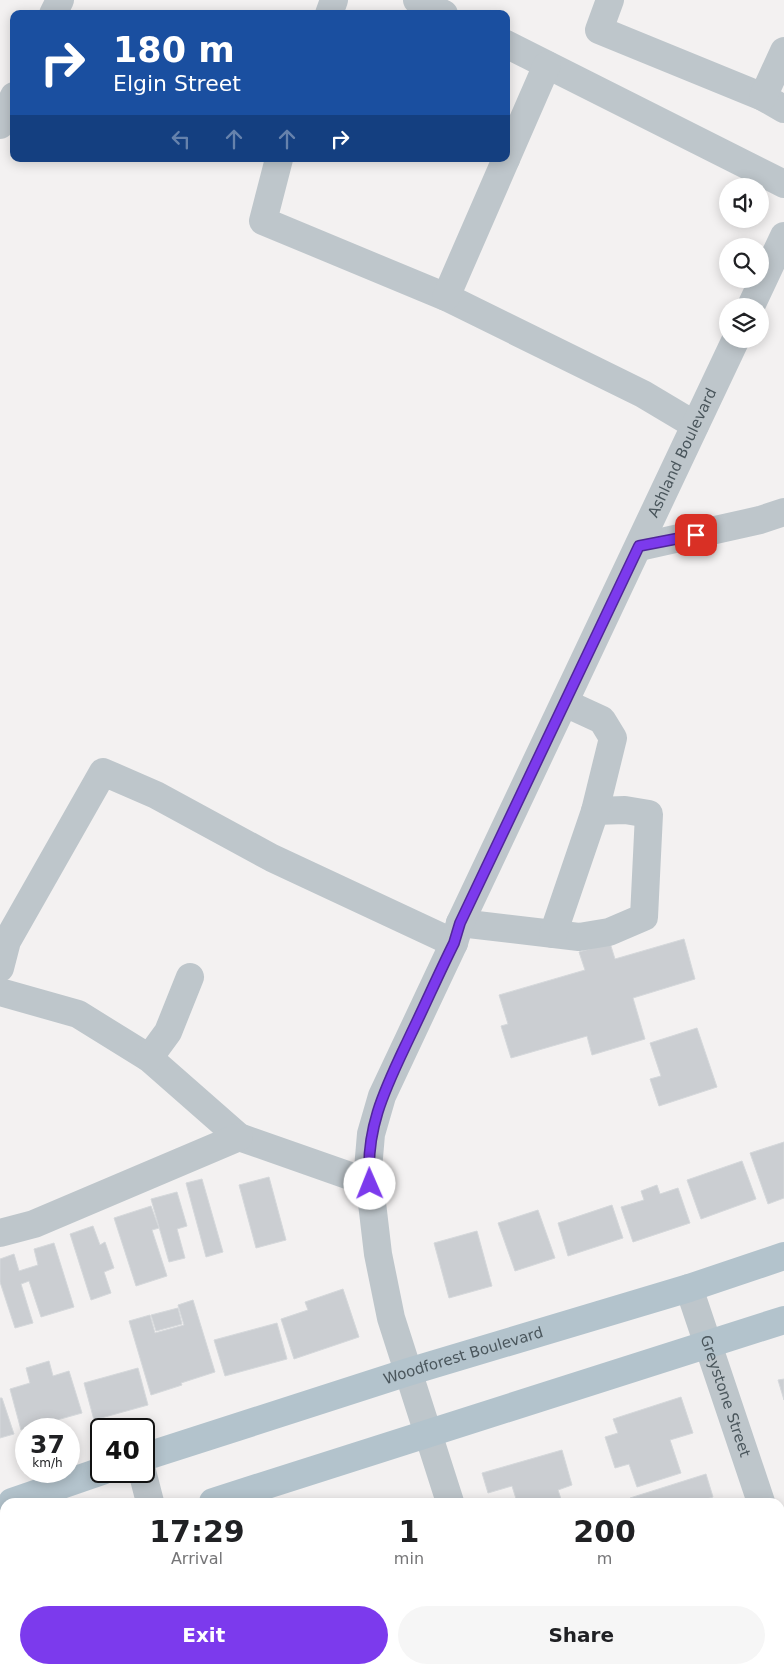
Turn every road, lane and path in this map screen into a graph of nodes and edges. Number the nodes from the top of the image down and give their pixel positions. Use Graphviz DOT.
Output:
graph roads {
  1 [pos="416,0"];
  2 [pos="610,0"];
  3 [pos="436,10"];
  4 [pos="510,46"];
  5 [pos="784,52"];
  6 [pos="547,65"];
  7 [pos="774,103"];
  8 [pos="10,104"];
  9 [pos="0,125"];
  10 [pos="510,150"];
  11 [pos="278,162"];
  12 [pos="505,162"];
  13 [pos="784,184"];
  14 [pos="784,236"];
  15 [pos="446,297"];
  16 [pos="755,298"];
  17 [pos="732,348"];
  18 [pos="695,425"];
  19 [pos="784,512"];
  20 [pos="639,546"];
  21 [pos="565,703"];
  22 [pos="595,811"];
  23 [pos="457,933"];
  24 [pos="553,934"];
  25 [pos="0,968"];
  26 [pos="190,977"];
  27 [pos="0,992"];
  28 [pos="149,1058"];
  29 [pos="239,1137"];
  30 [pos="370,1184"];
  31 [pos="0,1233"];
  32 [pos="784,1256"];
  33 [pos="689,1288"];
  34 [pos="784,1320"];
  35 [pos="708,1344"];
  36 [pos="408,1372"];
  37 [pos="427,1433"];
  38 [pos="155,1453"];
  39 [pos="90,1475"];
  40 [pos="145,1483"];
  41 [pos="24,1498"];
  42 [pos="149,1498"];
  43 [pos="225,1498"];
  44 [pos="449,1498"];
  45 [pos="760,1498"];
  1 -- 3 [label="street"];
  2 -- 7 [label="street"];
  4 -- 6 [label="street"];
  5 -- 7 [label="street"];
  6 -- 10 [label="street"];
  6 -- 13 [label="street"];
  8 -- 9 [label="street"];
  11 -- 15 [label="street"];
  12 -- 15 [label="street"];
  14 -- 16 [label="street"];
  15 -- 18 [label="street"];
  17 -- 18 [label="street, Ashland Boulevard"];
  18 -- 20 [label="street, Ashland Boulevard"];
  19 -- 20 [label="street"];
  20 -- 21 [label="street, Ashland Boulevard"];
  21 -- 22 [label="street"];
  21 -- 23 [label="street, Ashland Boulevard"];
  22 -- 24 [label="street"];
  22 -- 24 [label="street"];
  23 -- 24 [label="street"];
  23 -- 25 [label="street"];
  23 -- 30 [label="street, Ashland Boulevard"];
  26 -- 28 [label="street"];
  27 -- 28 [label="street"];
  28 -- 29 [label="street"];
  29 -- 30 [label="street"];
  29 -- 31 [label="street"];
  30 -- 36 [label="street, Ashland Boulevard"];
  32 -- 33 [label="main road, Woodforest Boulevard"];
  33 -- 35 [label="street, Greystone Street"];
  33 -- 36 [label="main road, Woodforest Boulevard"];
  34 -- 35 [label="main road"];
  35 -- 37 [label="main road"];
  35 -- 45 [label="street, Greystone Street"];
  36 -- 37 [label="street, Ashland Boulevard"];
  36 -- 38 [label="main road, Woodforest Boulevard"];
  37 -- 43 [label="main road"];
  37 -- 44 [label="street, Ashland Boulevard"];
  39 -- 41 [label="main road"];
  40 -- 42 [label="street"];
}
